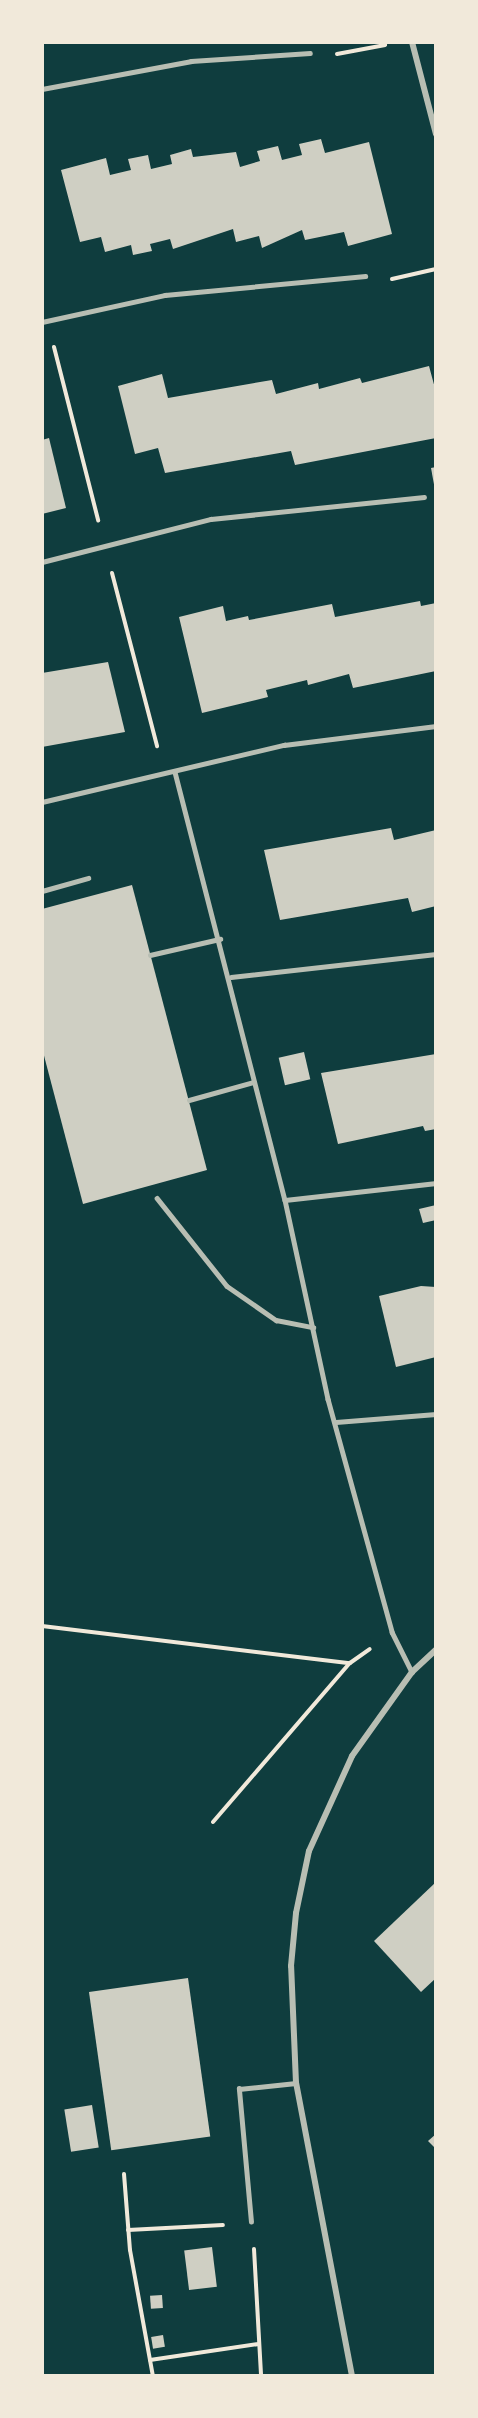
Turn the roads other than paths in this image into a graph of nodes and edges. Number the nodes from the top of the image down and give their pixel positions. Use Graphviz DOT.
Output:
graph roads {
  1 [pos="412,42"];
  2 [pos="310,53"];
  3 [pos="42,89"];
  4 [pos="436,134"];
  5 [pos="365,276"];
  6 [pos="42,322"];
  7 [pos="424,497"];
  8 [pos="42,562"];
  9 [pos="436,726"];
  10 [pos="175,772"];
  11 [pos="42,802"];
  12 [pos="88,878"];
  13 [pos="42,891"];
  14 [pos="220,939"];
  15 [pos="436,954"];
  16 [pos="150,955"];
  17 [pos="231,977"];
  18 [pos="255,1082"];
  19 [pos="189,1100"];
  20 [pos="436,1183"];
  21 [pos="157,1198"];
  22 [pos="285,1200"];
  23 [pos="313,1327"];
  24 [pos="436,1414"];
  25 [pos="336,1422"];
  26 [pos="436,1650"];
  27 [pos="412,1672"];
  28 [pos="296,2082"];
  29 [pos="251,2222"];
  30 [pos="352,2376"];
  1 -- 4 [label="street"];
  2 -- 3 [label="lane"];
  5 -- 6 [label="lane"];
  7 -- 8 [label="lane"];
  9 -- 10 [label="lane"];
  10 -- 11 [label="lane"];
  10 -- 14 [label="lane"];
  12 -- 13 [label="lane"];
  14 -- 16 [label="lane"];
  14 -- 17 [label="lane"];
  15 -- 17 [label="lane"];
  17 -- 18 [label="lane"];
  18 -- 19 [label="lane"];
  18 -- 22 [label="lane"];
  20 -- 22 [label="lane"];
  21 -- 23 [label="lane"];
  22 -- 23 [label="lane"];
  23 -- 25 [label="lane"];
  24 -- 25 [label="lane"];
  25 -- 27 [label="lane"];
  26 -- 27 [label="street"];
  27 -- 28 [label="street"];
  28 -- 29 [label="lane"];
  28 -- 30 [label="street"];
}
